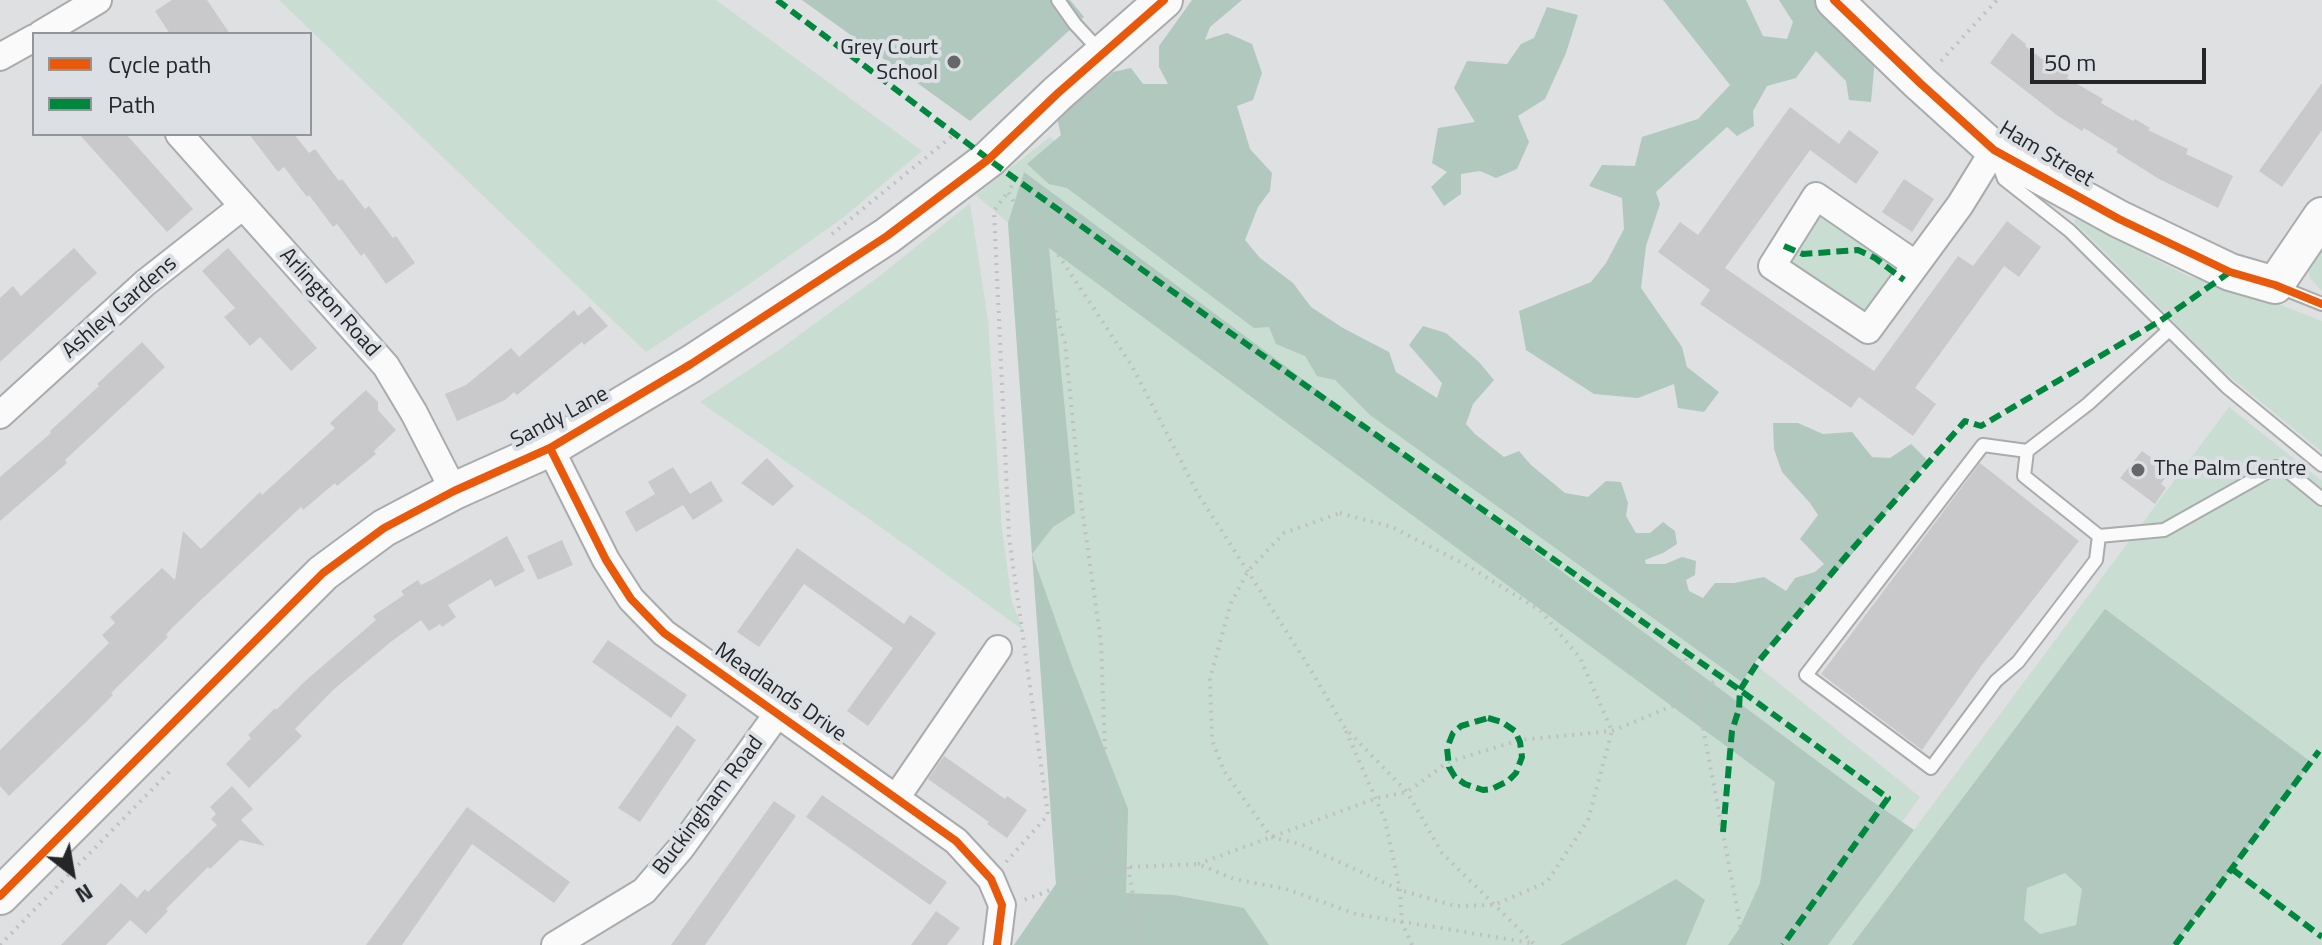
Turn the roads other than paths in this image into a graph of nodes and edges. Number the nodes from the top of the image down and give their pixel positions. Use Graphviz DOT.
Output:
graph roads {
  1 [pos="1058,0"];
  2 [pos="1164,0"];
  3 [pos="1834,0"];
  4 [pos="90,16"];
  5 [pos="46,32"];
  6 [pos="32,39"];
  7 [pos="1103,54"];
  8 [pos="0,57"];
  9 [pos="181,136"];
  10 [pos="1994,150"];
  11 [pos="243,206"];
  12 [pos="2322,216"];
  13 [pos="1915,264"];
  14 [pos="2275,285"];
  15 [pos="2322,304"];
  16 [pos="2169,330"];
  17 [pos="0,415"];
  18 [pos="550,448"];
  19 [pos="2027,451"];
  20 [pos="2322,465"];
  21 [pos="454,491"];
  22 [pos="2322,499"];
  23 [pos="2099,536"];
  24 [pos="998,649"];
  25 [pos="778,713"];
  26 [pos="896,798"];
  27 [pos="0,896"];
  28 [pos="555,945"];
  29 [pos="997,945"];
  1 -- 7 [label="lane"];
  2 -- 7 [label="street, Sandy Lane"];
  3 -- 10 [label="street, Ham Street"];
  4 -- 5 [label="street"];
  6 -- 8 [label="street"];
  7 -- 18 [label="street, Sandy Lane"];
  9 -- 11 [label="street, Arlington Road"];
  10 -- 13 [label="street"];
  10 -- 14 [label="street, Ham Street"];
  10 -- 16 [label="lane"];
  11 -- 17 [label="street, Ashley Gardens"];
  11 -- 21 [label="street, Arlington Road"];
  12 -- 14 [label="street"];
  13 -- 13 [label="street"];
  14 -- 15 [label="lane"];
  16 -- 19 [label="lane"];
  16 -- 20 [label="lane"];
  18 -- 21 [label="street, Sandy Lane"];
  18 -- 25 [label="street, Meadlands Drive"];
  19 -- 23 [label="lane"];
  19 -- 23 [label="lane"];
  21 -- 27 [label="street, Sandy Lane"];
  22 -- 23 [label="lane"];
  24 -- 26 [label="street"];
  25 -- 26 [label="street, Meadlands Drive"];
  25 -- 28 [label="street, Buckingham Road"];
  26 -- 29 [label="street, Meadlands Drive"];
}
